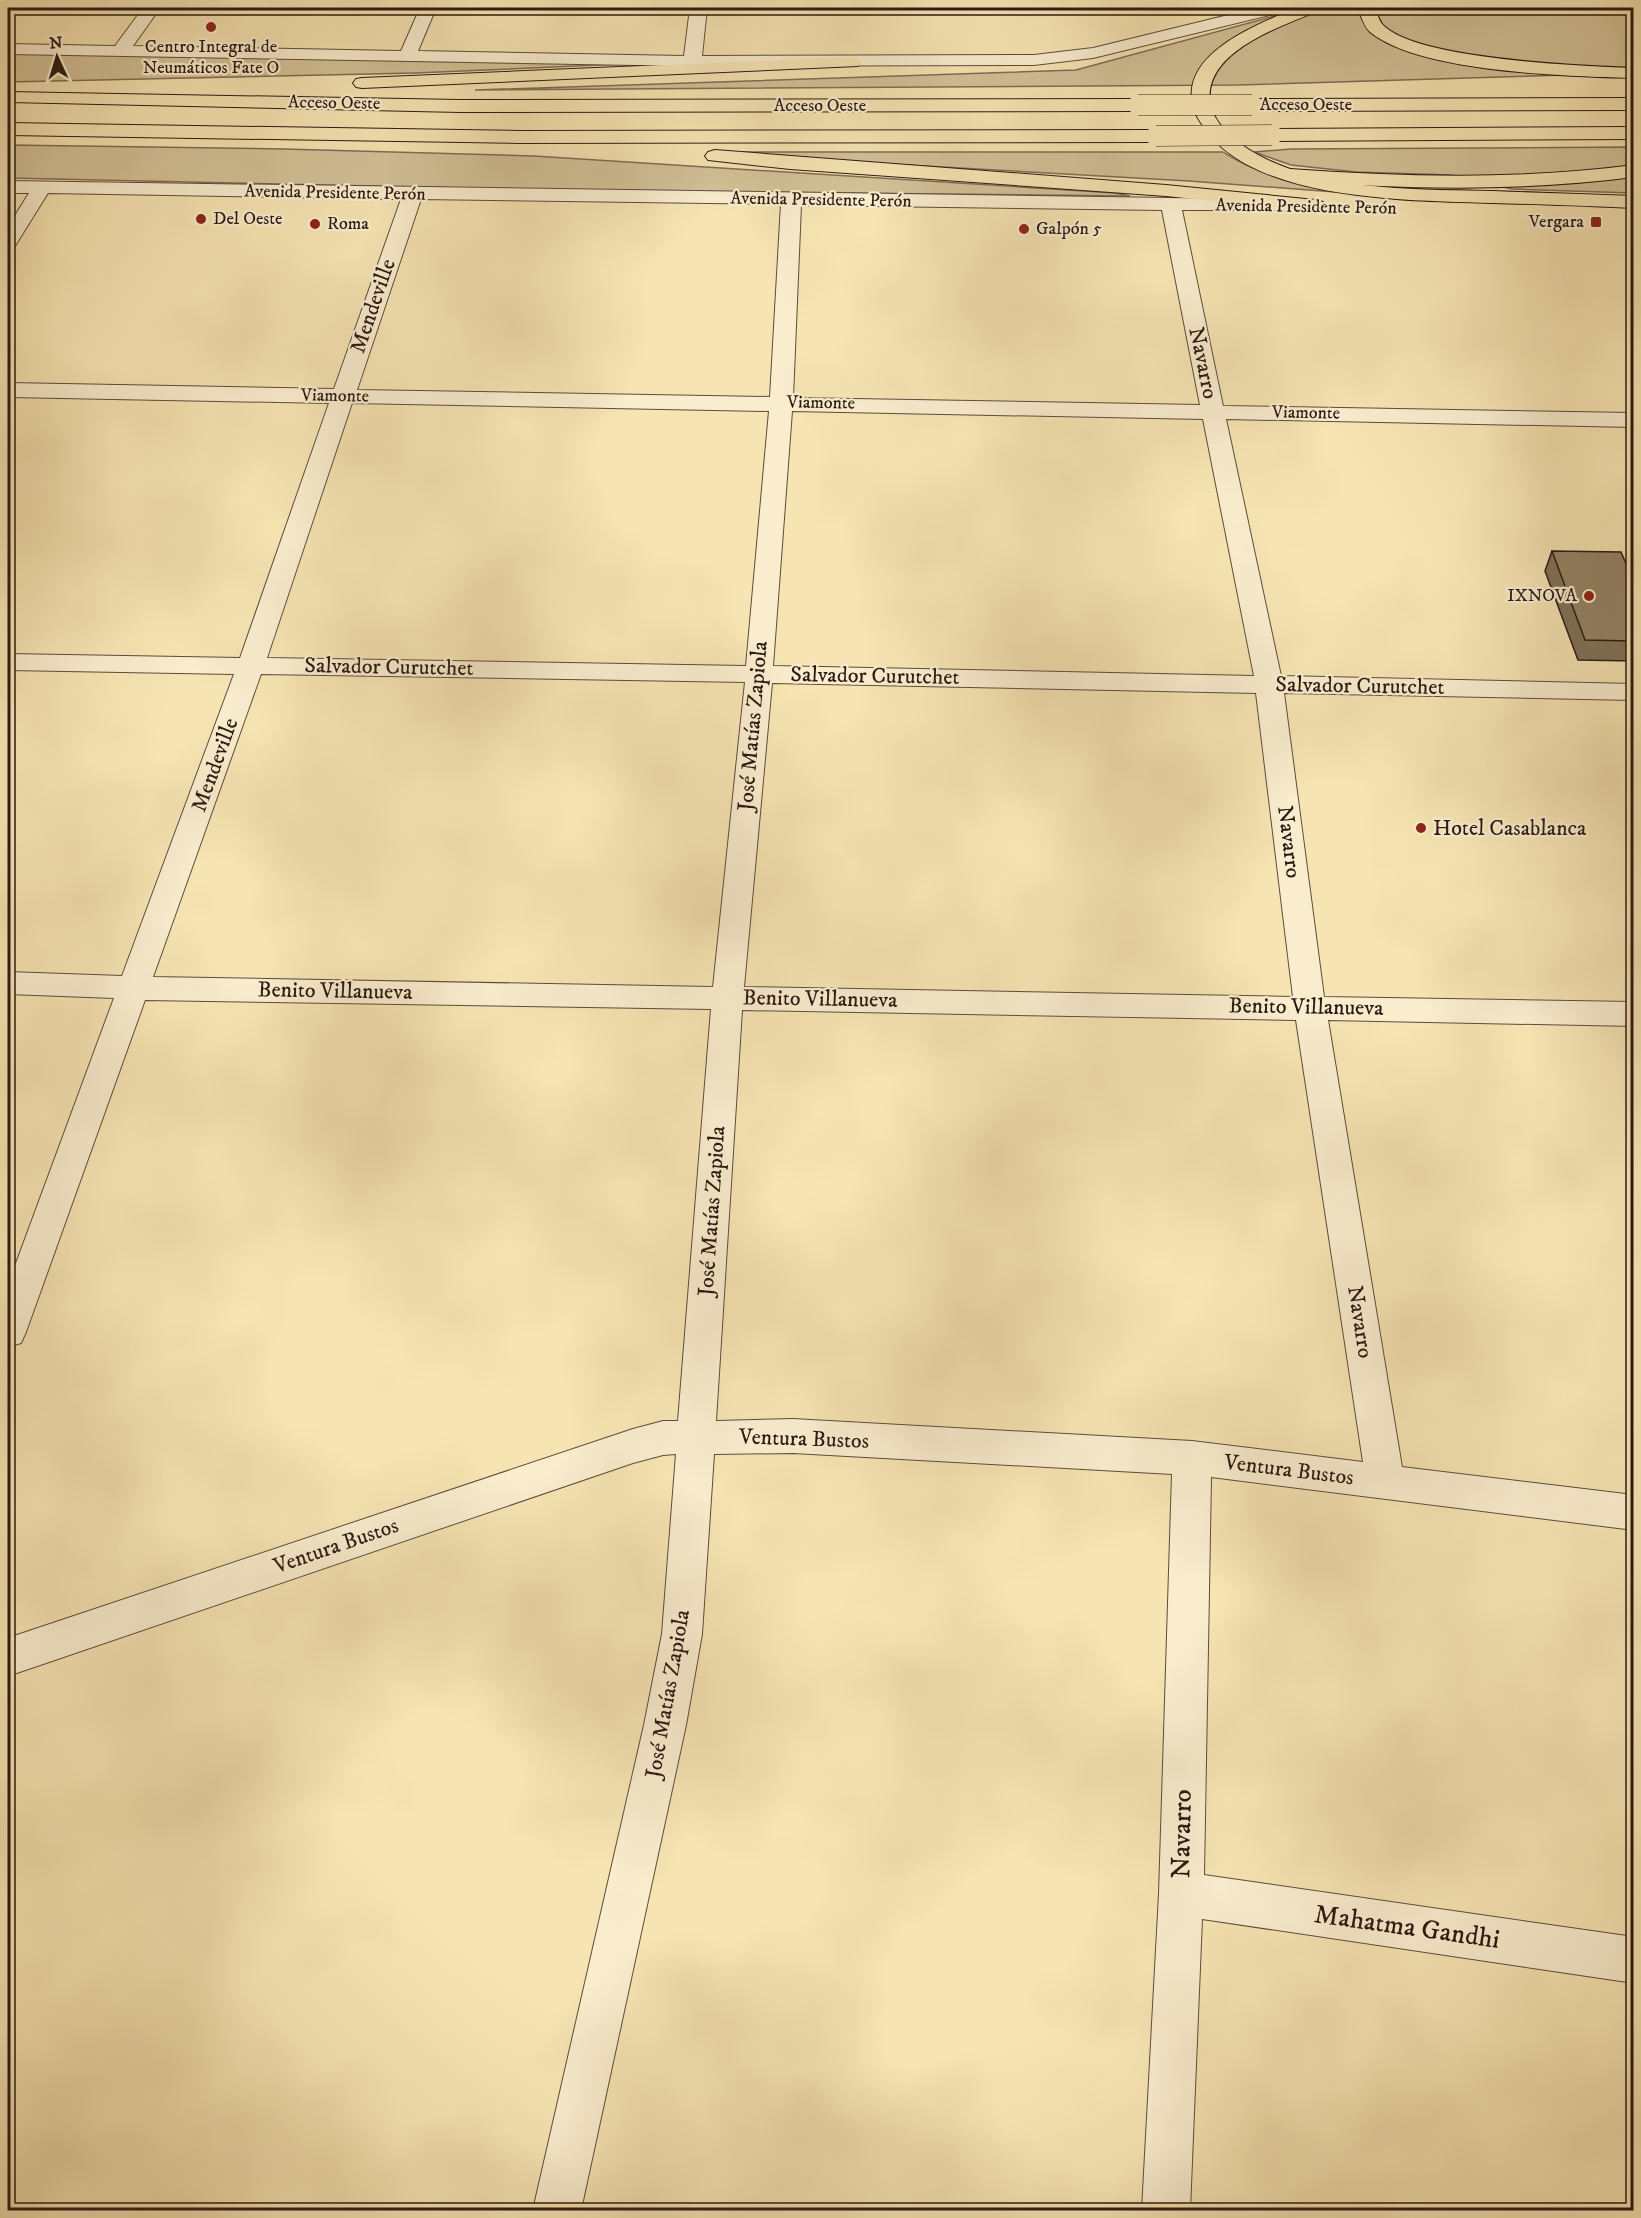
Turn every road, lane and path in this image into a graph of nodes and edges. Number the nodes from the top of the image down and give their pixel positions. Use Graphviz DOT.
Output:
graph roads {
  1 [pos="151,8"];
  2 [pos="428,8"];
  3 [pos="699,8"];
  4 [pos="886,8"];
  5 [pos="1217,8"];
  6 [pos="1276,8"];
  7 [pos="1309,8"];
  8 [pos="1366,8"];
  9 [pos="920,13"];
  10 [pos="1235,18"];
  11 [pos="921,43"];
  12 [pos="8,49"];
  13 [pos="120,51"];
  14 [pos="407,57"];
  15 [pos="692,61"];
  16 [pos="852,62"];
  17 [pos="922,62"];
  18 [pos="1634,74"];
  19 [pos="1634,81"];
  20 [pos="343,84"];
  21 [pos="320,85"];
  22 [pos="8,97"];
  23 [pos="1634,104"];
  24 [pos="1292,105"];
  25 [pos="8,129"];
  26 [pos="1634,133"];
  27 [pos="519,137"];
  28 [pos="1634,171"];
  29 [pos="1290,175"];
  30 [pos="8,187"];
  31 [pos="42,188"];
  32 [pos="412,195"];
  33 [pos="791,200"];
  34 [pos="1634,202"];
  35 [pos="1171,205"];
  36 [pos="1316,207"];
  37 [pos="1634,213"];
  38 [pos="8,242"];
  39 [pos="8,390"];
  40 [pos="342,396"];
  41 [pos="780,402"];
  42 [pos="1213,412"];
  43 [pos="1634,420"];
  44 [pos="8,662"];
  45 [pos="251,665"];
  46 [pos="759,674"];
  47 [pos="1269,685"];
  48 [pos="1634,692"];
  49 [pos="8,983"];
  50 [pos="135,988"];
  51 [pos="727,998"];
  52 [pos="1310,1007"];
  53 [pos="1634,1014"];
  54 [pos="8,1332"];
  55 [pos="697,1436"];
  56 [pos="1192,1458"];
  57 [pos="1385,1482"];
  58 [pos="1634,1513"];
  59 [pos="8,1658"];
  60 [pos="1181,1894"];
  61 [pos="1634,1960"];
  62 [pos="557,2211"];
  63 [pos="1166,2211"];
  1 -- 13 [label="street"];
  2 -- 14 [label="street"];
  3 -- 15 [label="street"];
  4 -- 9 [label="street"];
  5 -- 9 [label="street"];
  5 -- 10 [label="street"];
  6 -- 10 [label="street"];
  7 -- 29 [label="main road"];
  8 -- 18 [label="main road"];
  10 -- 17 [label="street"];
  11 -- 17 [label="street"];
  12 -- 13 [label="street"];
  13 -- 14 [label="street"];
  14 -- 15 [label="street"];
  15 -- 16 [label="street"];
  16 -- 17 [label="street"];
  16 -- 20 [label="main road"];
  19 -- 24 [label="main road"];
  21 -- 22 [label="main road"];
  22 -- 24 [label="main road, Acceso Oeste, bridge"];
  23 -- 24 [label="main road, Acceso Oeste"];
  25 -- 27 [label="main road, Acceso Oeste"];
  26 -- 27 [label="main road, Acceso Oeste, bridge"];
  27 -- 36 [label="main road"];
  28 -- 29 [label="main road"];
  29 -- 34 [label="main road"];
  30 -- 31 [label="street, Avenida Presidente Perón"];
  31 -- 32 [label="street, Avenida Presidente Perón"];
  31 -- 38 [label="street"];
  32 -- 33 [label="street, Avenida Presidente Perón"];
  32 -- 40 [label="street, Mendeville"];
  33 -- 35 [label="street, Avenida Presidente Perón"];
  33 -- 41 [label="street, José Matías Zapiola"];
  35 -- 36 [label="street, Avenida Presidente Perón"];
  35 -- 42 [label="street, Navarro"];
  36 -- 37 [label="main road, Avenida Presidente Perón"];
  39 -- 40 [label="street, Viamonte"];
  40 -- 41 [label="street, Viamonte"];
  40 -- 45 [label="street, Mendeville"];
  41 -- 42 [label="street, Viamonte"];
  41 -- 46 [label="street, José Matías Zapiola"];
  42 -- 43 [label="street, Viamonte"];
  42 -- 47 [label="street, Navarro"];
  44 -- 45 [label="street, Salvador Curutchet"];
  45 -- 46 [label="street, Salvador Curutchet"];
  45 -- 50 [label="street, Mendeville"];
  46 -- 47 [label="street, Salvador Curutchet"];
  46 -- 51 [label="street, José Matías Zapiola"];
  47 -- 48 [label="street, Salvador Curutchet"];
  47 -- 52 [label="street, Navarro"];
  49 -- 50 [label="street, Benito Villanueva"];
  50 -- 51 [label="street, Benito Villanueva"];
  50 -- 54 [label="street, Mendeville"];
  51 -- 52 [label="street, Benito Villanueva"];
  51 -- 55 [label="street, José Matías Zapiola"];
  52 -- 53 [label="street, Benito Villanueva"];
  52 -- 57 [label="street, Navarro"];
  55 -- 56 [label="street, Ventura Bustos"];
  55 -- 59 [label="street, Ventura Bustos"];
  55 -- 62 [label="street, José Matías Zapiola"];
  56 -- 57 [label="street, Ventura Bustos"];
  56 -- 60 [label="street, Navarro"];
  57 -- 58 [label="street, Ventura Bustos"];
  60 -- 61 [label="street, Mahatma Gandhi"];
  60 -- 63 [label="street, Navarro"];
}
